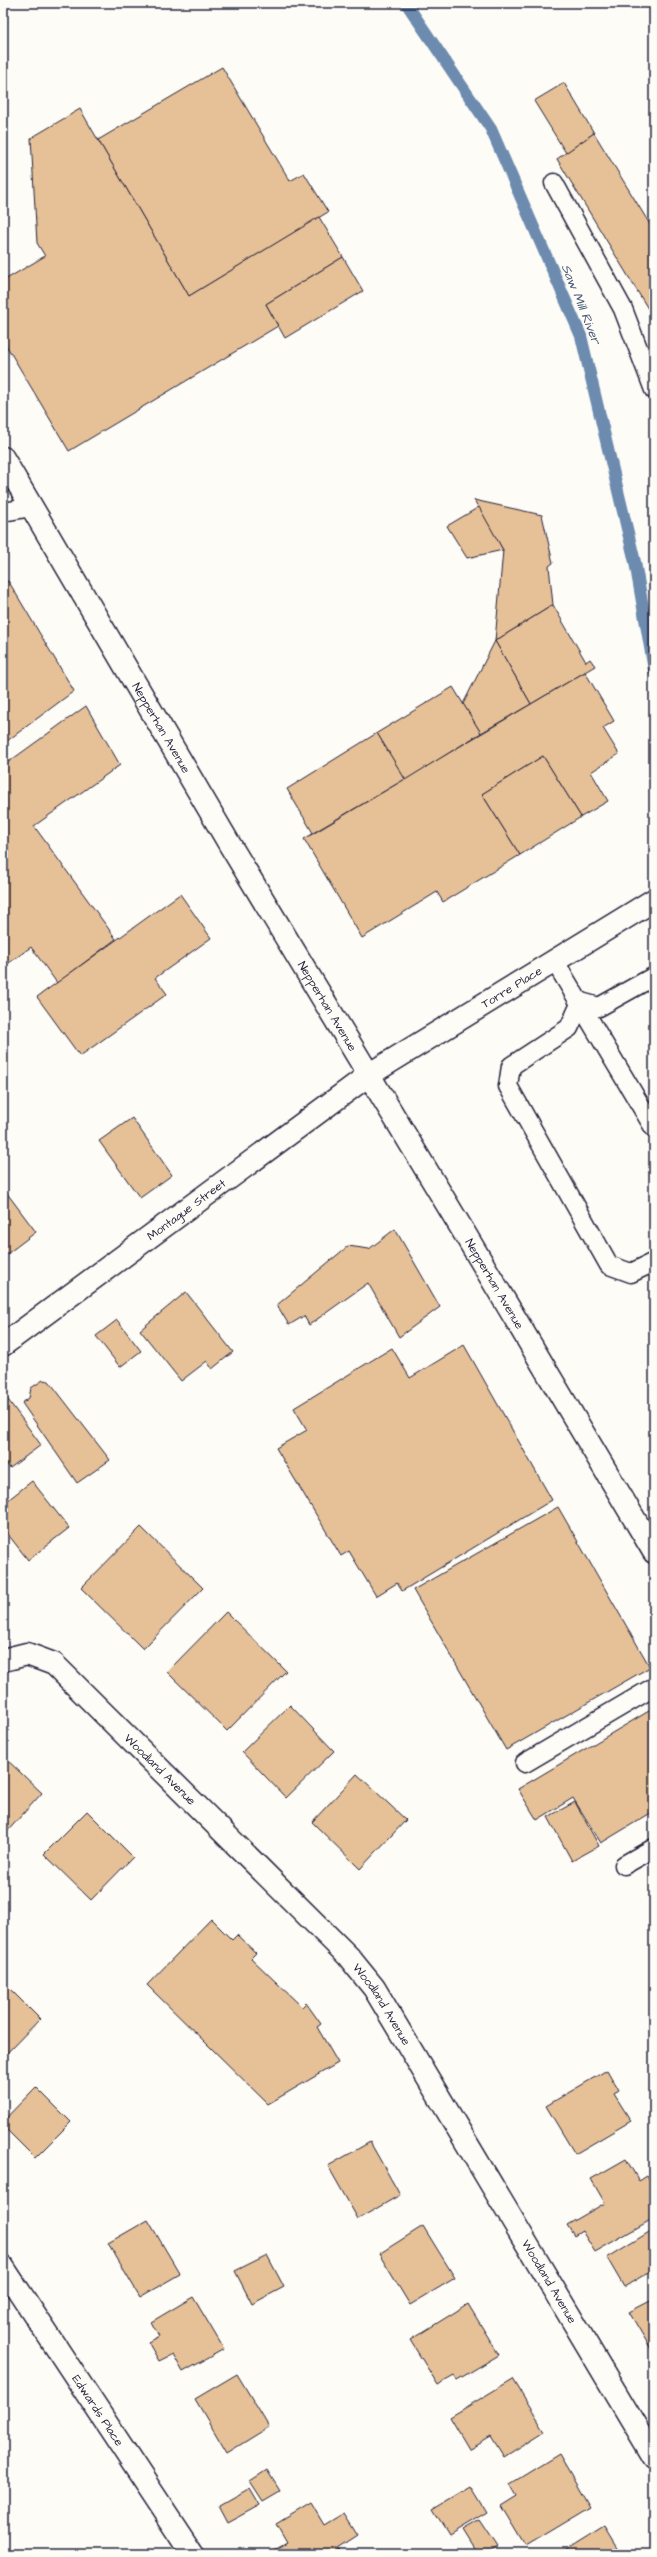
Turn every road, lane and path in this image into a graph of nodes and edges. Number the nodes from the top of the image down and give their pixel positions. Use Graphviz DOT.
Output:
graph roads {
  1 [pos="554,183"];
  2 [pos="654,390"];
  3 [pos="3,458"];
  4 [pos="32,507"];
  5 [pos="3,512"];
  6 [pos="654,900"];
  7 [pos="554,960"];
  8 [pos="654,979"];
  9 [pos="581,1002"];
  10 [pos="370,1074"];
  11 [pos="654,1128"];
  12 [pos="654,1262"];
  13 [pos="3,1345"];
  14 [pos="654,1552"];
  15 [pos="3,1660"];
  16 [pos="654,1687"];
  17 [pos="525,1763"];
  18 [pos="654,1848"];
  19 [pos="624,1865"];
  20 [pos="3,2267"];
  21 [pos="654,2457"];
  22 [pos="193,2554"];
  1 -- 2 [label="lane"];
  3 -- 4 [label="street, Nepperhan Avenue"];
  4 -- 5 [label="lane"];
  4 -- 10 [label="street, Nepperhan Avenue"];
  6 -- 7 [label="street, Torre Place"];
  7 -- 9 [label="lane"];
  7 -- 10 [label="street, Torre Place"];
  8 -- 9 [label="lane"];
  9 -- 11 [label="lane"];
  9 -- 12 [label="lane"];
  10 -- 13 [label="street, Montague Street"];
  10 -- 14 [label="street, Nepperhan Avenue"];
  15 -- 21 [label="street, Woodland Avenue"];
  16 -- 17 [label="lane"];
  18 -- 19 [label="lane"];
  20 -- 22 [label="street, Edwards Place"];
}
